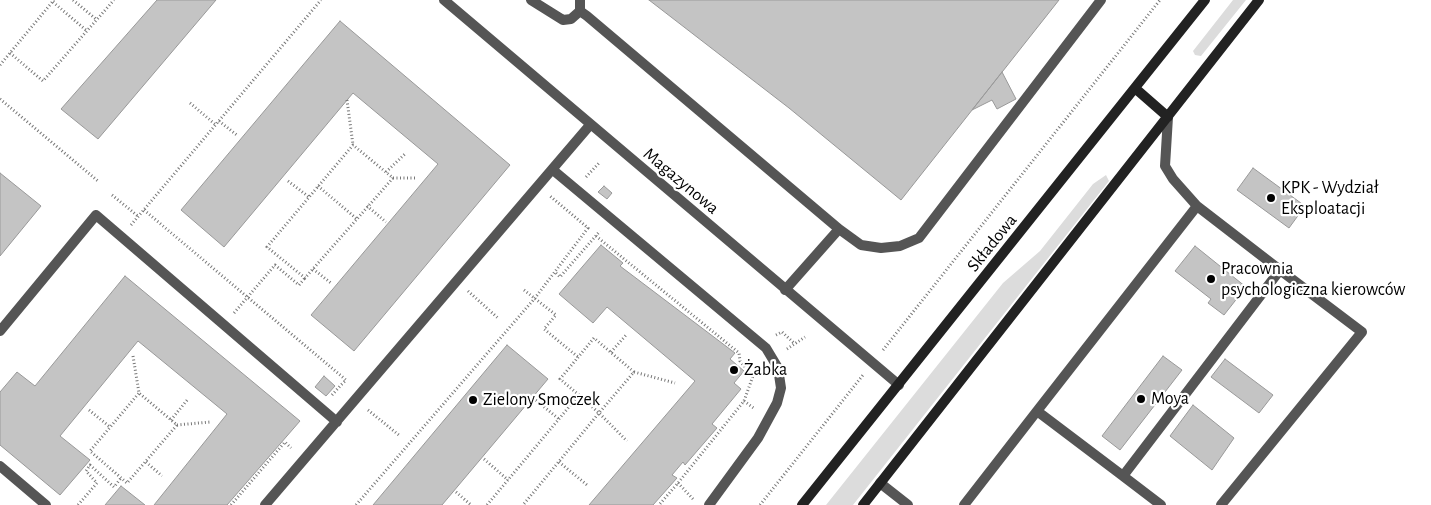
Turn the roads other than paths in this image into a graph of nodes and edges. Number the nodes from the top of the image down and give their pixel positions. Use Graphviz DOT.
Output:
graph roads {
  1 [pos="444,0"];
  2 [pos="531,0"];
  3 [pos="580,0"];
  4 [pos="1102,0"];
  5 [pos="1206,0"];
  6 [pos="1259,0"];
  7 [pos="580,11"];
  8 [pos="1136,89"];
  9 [pos="1168,118"];
  10 [pos="590,125"];
  11 [pos="553,170"];
  12 [pos="1197,206"];
  13 [pos="840,229"];
  14 [pos="1280,270"];
  15 [pos="784,290"];
  16 [pos="0,331"];
  17 [pos="899,385"];
  18 [pos="1037,411"];
  19 [pos="336,422"];
  20 [pos="0,466"];
  21 [pos="1122,476"];
  22 [pos="880,483"];
  23 [pos="46,505"];
  24 [pos="265,505"];
  25 [pos="709,505"];
  26 [pos="802,505"];
  27 [pos="863,505"];
  28 [pos="908,505"];
  29 [pos="964,505"];
  30 [pos="1162,505"];
  31 [pos="1221,505"];
  1 -- 10 [label="street, Magazynowa"];
  2 -- 7 [label="street"];
  3 -- 7 [label="street"];
  4 -- 13 [label="street"];
  5 -- 8 [label="main road, Składowa"];
  6 -- 9 [label="main road"];
  7 -- 13 [label="street"];
  8 -- 9 [label="main road"];
  8 -- 17 [label="main road, Składowa"];
  9 -- 12 [label="street"];
  9 -- 22 [label="main road"];
  10 -- 11 [label="street"];
  10 -- 15 [label="street, Magazynowa"];
  11 -- 19 [label="street"];
  11 -- 25 [label="street"];
  12 -- 14 [label="street"];
  12 -- 18 [label="street"];
  13 -- 15 [label="street"];
  14 -- 21 [label="street"];
  14 -- 31 [label="street"];
  15 -- 17 [label="street, Magazynowa"];
  16 -- 19 [label="street"];
  17 -- 26 [label="main road, Składowa"];
  18 -- 21 [label="street"];
  18 -- 29 [label="street"];
  19 -- 24 [label="street"];
  20 -- 23 [label="street"];
  21 -- 30 [label="street"];
  22 -- 27 [label="main road"];
  22 -- 28 [label="street"];
}
